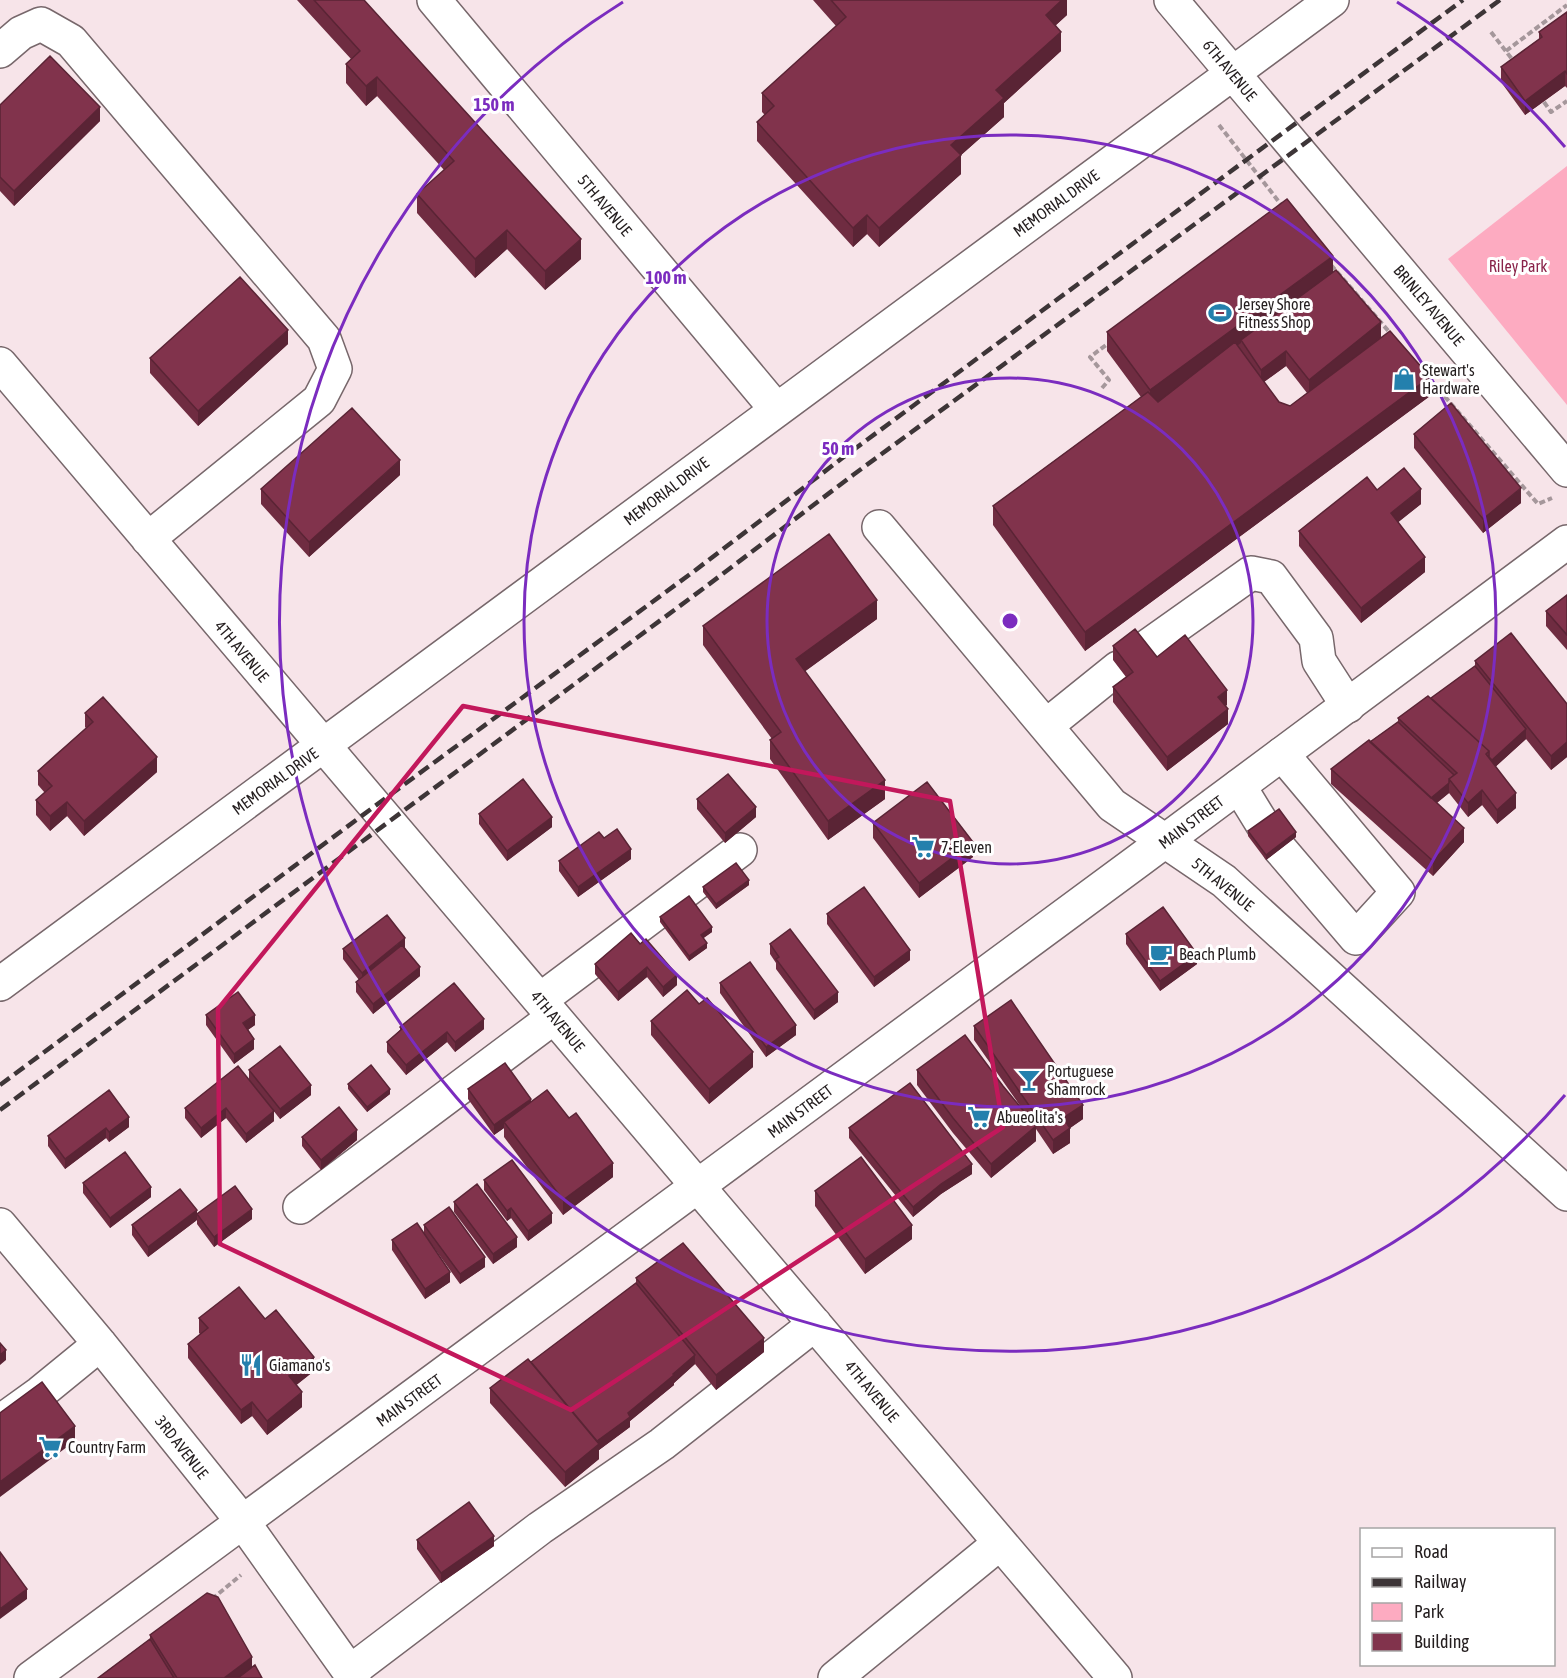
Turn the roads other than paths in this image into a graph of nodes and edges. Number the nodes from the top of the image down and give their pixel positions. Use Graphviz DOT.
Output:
graph roads {
  1 [pos="434,0"];
  2 [pos="1171,0"];
  3 [pos="1332,0"];
  4 [pos="0,51"];
  5 [pos="1233,73"];
  6 [pos="1290,141"];
  7 [pos="0,364"];
  8 [pos="776,409"];
  9 [pos="1560,484"];
  10 [pos="879,527"];
  11 [pos="148,539"];
  12 [pos="1567,542"];
  13 [pos="1348,706"];
  14 [pos="1046,726"];
  15 [pos="322,746"];
  16 [pos="1282,754"];
  17 [pos="1239,786"];
  18 [pos="1166,841"];
  19 [pos="740,850"];
  20 [pos="0,984"];
  21 [pos="547,1008"];
  22 [pos="698,1186"];
  23 [pos="1567,1194"];
  24 [pos="300,1207"];
  25 [pos="0,1225"];
  26 [pos="815,1324"];
  27 [pos="100,1344"];
  28 [pos="0,1422"];
  29 [pos="243,1522"];
  30 [pos="1000,1543"];
  31 [pos="352,1675"];
  32 [pos="31,1678"];
  33 [pos="836,1678"];
  34 [pos="1115,1678"];
  1 -- 8 [label="street, 5TH AVENUE"];
  2 -- 5 [label="street, 6TH AVENUE"];
  3 -- 5 [label="street, MEMORIAL DRIVE"];
  4 -- 11 [label="street"];
  5 -- 6 [label="street, 6TH AVENUE"];
  5 -- 8 [label="street, MEMORIAL DRIVE"];
  6 -- 9 [label="street, BRINLEY AVENUE"];
  7 -- 11 [label="street, 4TH AVENUE"];
  8 -- 15 [label="street, MEMORIAL DRIVE"];
  10 -- 14 [label="street, 5TH AVENUE"];
  11 -- 15 [label="street, 4TH AVENUE"];
  12 -- 13 [label="street, MAIN STREET"];
  13 -- 14 [label="street"];
  13 -- 16 [label="street, MAIN STREET"];
  14 -- 18 [label="street, 5TH AVENUE"];
  15 -- 20 [label="street, MEMORIAL DRIVE"];
  15 -- 21 [label="street, 4TH AVENUE"];
  16 -- 17 [label="street, MAIN STREET"];
  16 -- 17 [label="street"];
  17 -- 18 [label="street, MAIN STREET"];
  18 -- 22 [label="street, MAIN STREET"];
  18 -- 23 [label="street, 5TH AVENUE"];
  19 -- 21 [label="street"];
  21 -- 22 [label="street, 4TH AVENUE"];
  21 -- 24 [label="street"];
  22 -- 26 [label="street, 4TH AVENUE"];
  22 -- 29 [label="street, MAIN STREET"];
  25 -- 27 [label="street, 3RD AVENUE"];
  26 -- 30 [label="street, 4TH AVENUE"];
  26 -- 31 [label="street"];
  27 -- 28 [label="street"];
  27 -- 29 [label="street, 3RD AVENUE"];
  29 -- 31 [label="street, 3RD AVENUE"];
  29 -- 32 [label="street, MAIN STREET"];
  30 -- 33 [label="street"];
  30 -- 34 [label="street, 4TH AVENUE"];
}
